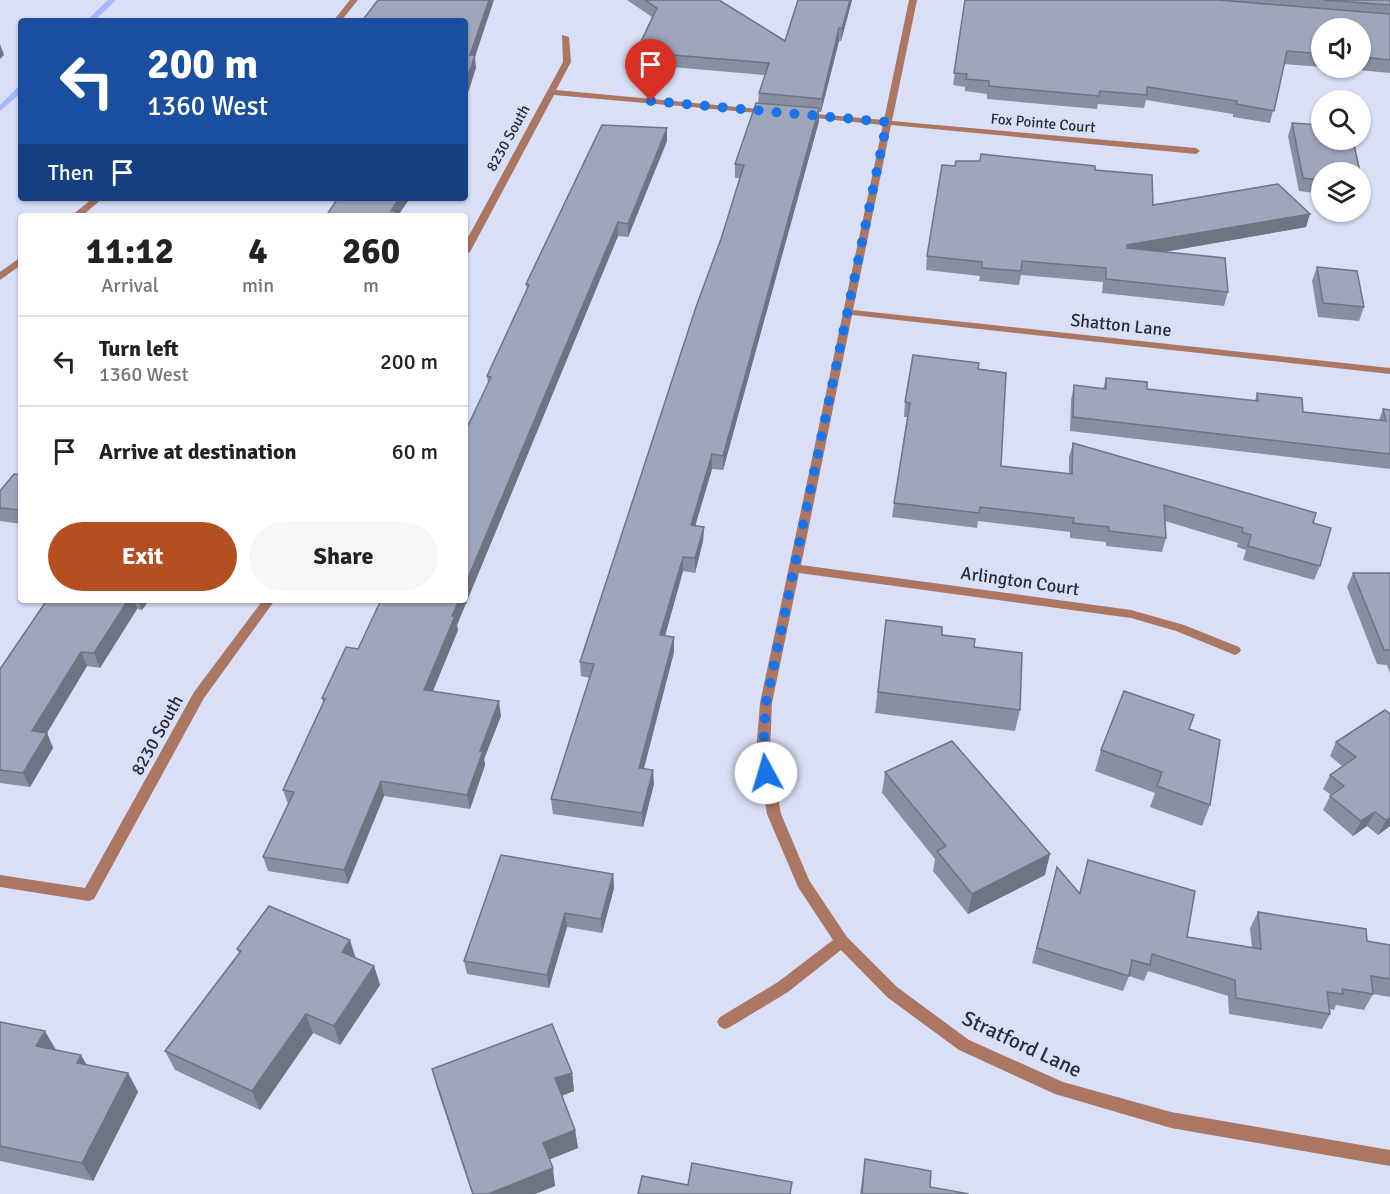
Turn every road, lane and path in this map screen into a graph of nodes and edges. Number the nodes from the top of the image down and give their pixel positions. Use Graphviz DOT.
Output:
graph roads {
  1 [pos="354,0"];
  2 [pos="913,0"];
  3 [pos="339,18"];
  4 [pos="565,37"];
  5 [pos="552,92"];
  6 [pos="778,113"];
  7 [pos="801,115"];
  8 [pos="887,122"];
  9 [pos="1196,152"];
  10 [pos="95,201"];
  11 [pos="80,213"];
  12 [pos="468,246"];
  13 [pos="18,262"];
  14 [pos="0,277"];
  15 [pos="848,312"];
  16 [pos="1390,371"];
  17 [pos="795,568"];
  18 [pos="267,603"];
  19 [pos="1235,650"];
  20 [pos="0,881"];
  21 [pos="842,941"];
  22 [pos="725,1022"];
  23 [pos="1390,1158"];
  1 -- 3 [label="street"];
  2 -- 8 [label="street, Stratford Lane"];
  4 -- 5 [label="street, 8230 South"];
  5 -- 6 [label="street"];
  5 -- 12 [label="street, 8230 South"];
  7 -- 8 [label="street, Fox Pointe Court"];
  8 -- 9 [label="street, Fox Pointe Court"];
  8 -- 15 [label="street, Stratford Lane"];
  10 -- 11 [label="street"];
  13 -- 14 [label="street"];
  15 -- 16 [label="street, Shatton Lane"];
  15 -- 17 [label="street, Stratford Lane"];
  17 -- 19 [label="street, Arlington Court"];
  17 -- 21 [label="street, Stratford Lane"];
  18 -- 20 [label="street, 8230 South"];
  21 -- 22 [label="street"];
  21 -- 23 [label="street, Stratford Lane"];
}
